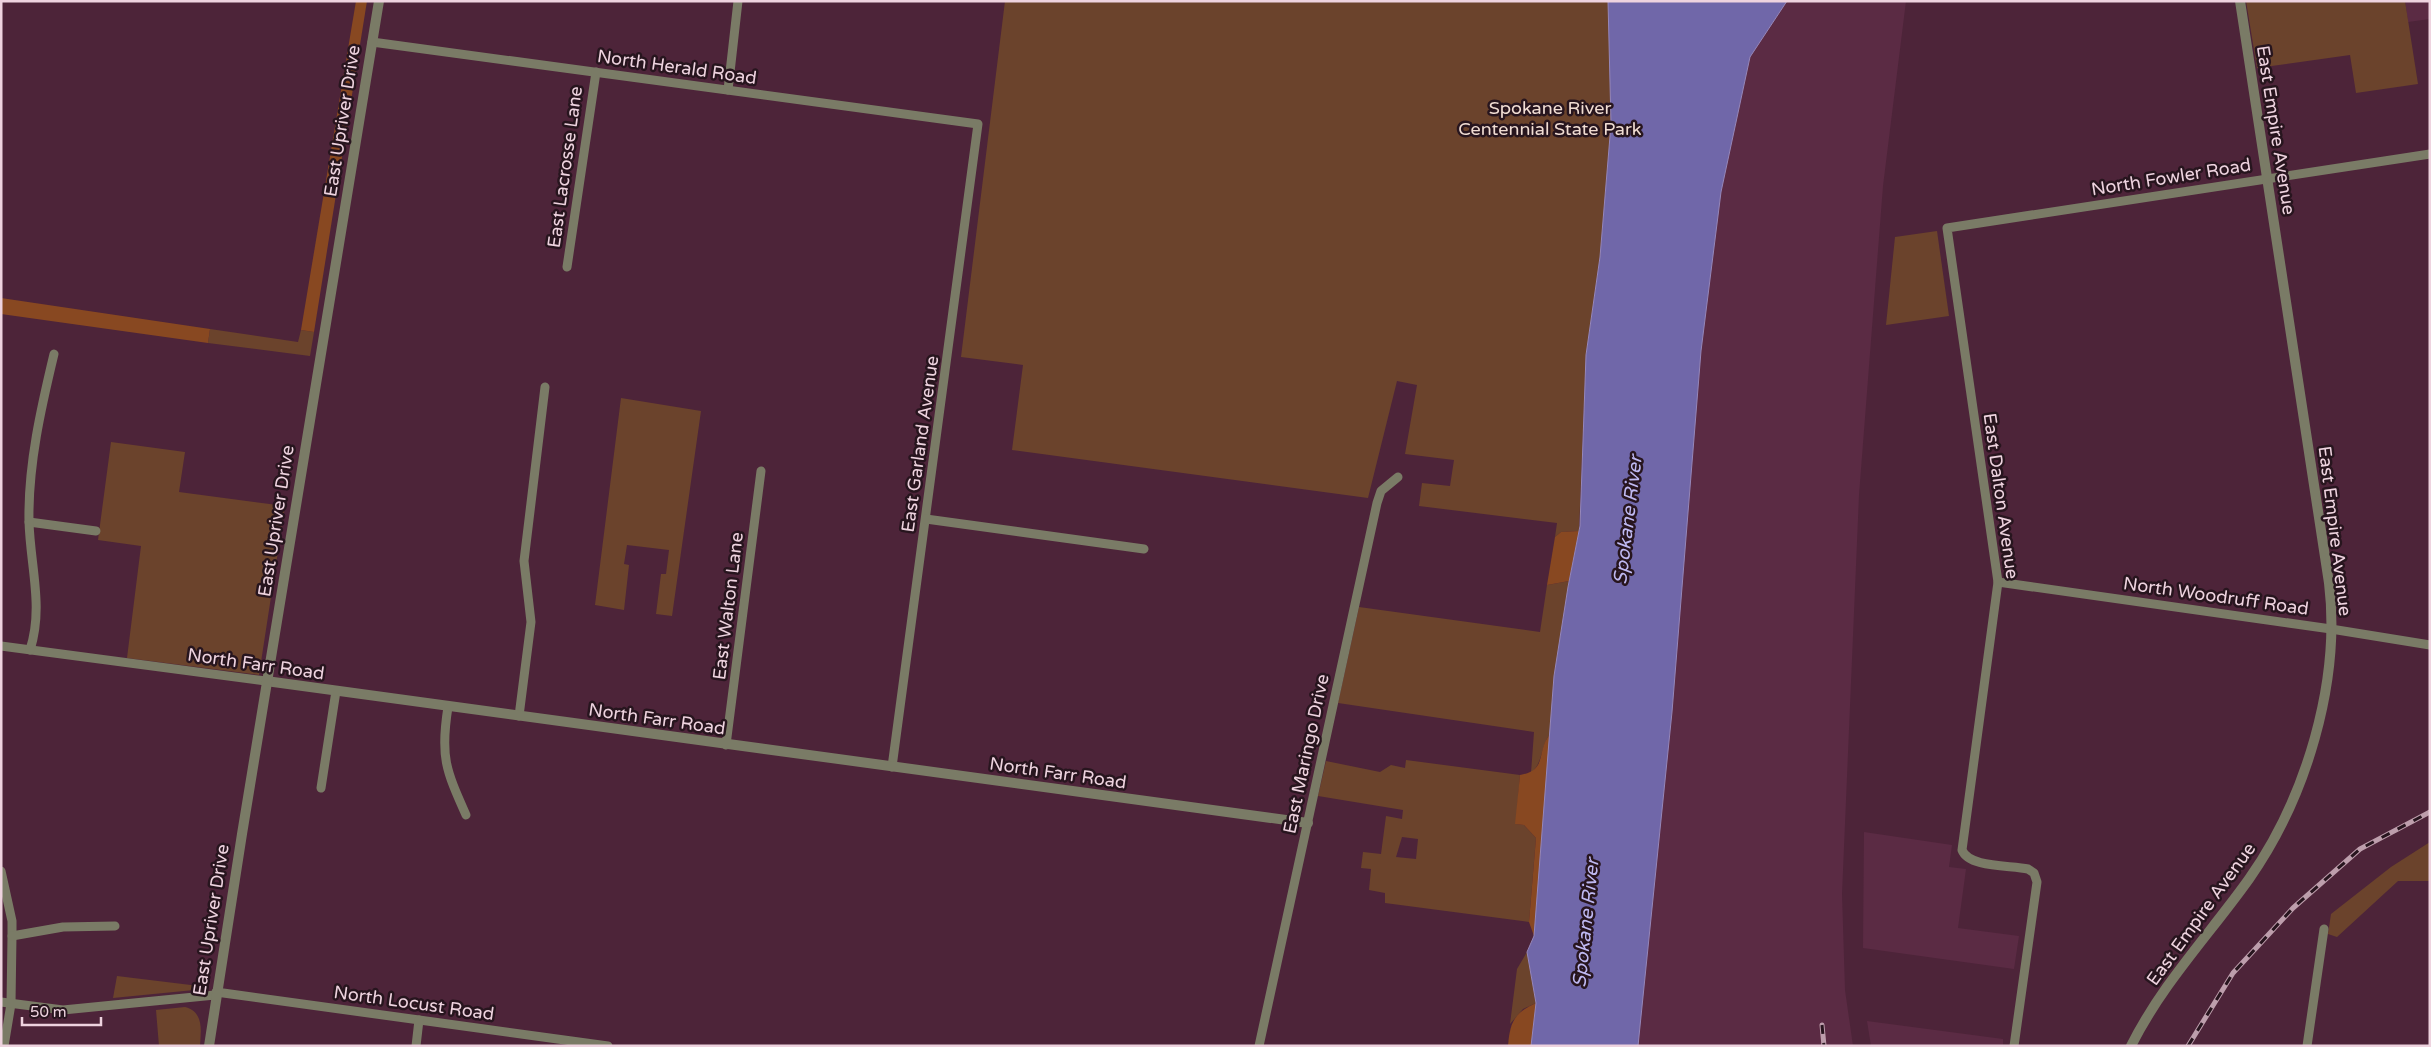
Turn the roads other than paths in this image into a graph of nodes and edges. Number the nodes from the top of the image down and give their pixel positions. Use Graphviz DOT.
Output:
graph roads {
  1 [pos="379,1"];
  2 [pos="738,1"];
  3 [pos="2240,1"];
  4 [pos="372,42"];
  5 [pos="596,72"];
  6 [pos="728,90"];
  7 [pos="978,124"];
  8 [pos="2430,154"];
  9 [pos="2267,179"];
  10 [pos="1947,228"];
  11 [pos="567,267"];
  12 [pos="54,354"];
  13 [pos="545,387"];
  14 [pos="761,471"];
  15 [pos="1398,477"];
  16 [pos="926,519"];
  17 [pos="29,522"];
  18 [pos="96,531"];
  19 [pos="1144,549"];
  20 [pos="1998,582"];
  21 [pos="2331,629"];
  22 [pos="2430,645"];
  23 [pos="1,646"];
  24 [pos="30,650"];
  25 [pos="266,681"];
  26 [pos="336,691"];
  27 [pos="448,707"];
  28 [pos="519,716"];
  29 [pos="726,745"];
  30 [pos="892,767"];
  31 [pos="321,788"];
  32 [pos="466,815"];
  33 [pos="1308,823"];
  34 [pos="1,871"];
  35 [pos="115,926"];
  36 [pos="2324,929"];
  37 [pos="12,936"];
  38 [pos="216,994"];
  39 [pos="1,1002"];
  40 [pos="11,1004"];
  41 [pos="419,1020"];
  42 [pos="4,1046"];
  43 [pos="209,1046"];
  44 [pos="416,1046"];
  45 [pos="608,1046"];
  46 [pos="1259,1046"];
  47 [pos="2014,1046"];
  48 [pos="2132,1046"];
  49 [pos="2307,1046"];
  1 -- 4 [label="street, East Upriver Drive"];
  2 -- 6 [label="street"];
  3 -- 9 [label="street, East Empire Avenue"];
  4 -- 5 [label="street, North Herald Road"];
  4 -- 25 [label="street, East Upriver Drive"];
  5 -- 6 [label="street, North Herald Road"];
  5 -- 11 [label="street, East Lacrosse Lane"];
  6 -- 7 [label="street, North Herald Road"];
  7 -- 16 [label="street, East Garland Avenue"];
  8 -- 9 [label="street, North Fowler Road"];
  9 -- 10 [label="street, North Fowler Road"];
  9 -- 21 [label="street, East Empire Avenue"];
  10 -- 20 [label="street, East Dalton Avenue"];
  12 -- 17 [label="street"];
  13 -- 28 [label="street"];
  14 -- 29 [label="street, East Walton Lane"];
  15 -- 33 [label="street, East Maringo Drive"];
  16 -- 19 [label="street"];
  16 -- 30 [label="street, East Garland Avenue"];
  17 -- 18 [label="street"];
  17 -- 24 [label="street"];
  20 -- 21 [label="street, North Woodruff Road"];
  20 -- 47 [label="street, East Dalton Avenue"];
  21 -- 22 [label="street, North Woodruff Road"];
  21 -- 48 [label="street, East Empire Avenue"];
  23 -- 24 [label="street, North Farr Road"];
  24 -- 25 [label="street, North Farr Road"];
  25 -- 26 [label="street, North Farr Road"];
  25 -- 38 [label="street, East Upriver Drive"];
  26 -- 27 [label="street, North Farr Road"];
  26 -- 31 [label="street"];
  27 -- 28 [label="street, North Farr Road"];
  27 -- 32 [label="street"];
  28 -- 29 [label="street, North Farr Road"];
  29 -- 30 [label="street, North Farr Road"];
  30 -- 33 [label="street, North Farr Road"];
  33 -- 46 [label="street, East Maringo Drive"];
  34 -- 37 [label="street"];
  35 -- 37 [label="street"];
  36 -- 49 [label="street"];
  37 -- 40 [label="street"];
  38 -- 40 [label="street, North Locust Road"];
  38 -- 41 [label="street, North Locust Road"];
  38 -- 43 [label="street, East Upriver Drive"];
  39 -- 40 [label="street, North Locust Road"];
  40 -- 42 [label="street"];
  41 -- 44 [label="street"];
  41 -- 45 [label="street, North Locust Road"];
}
